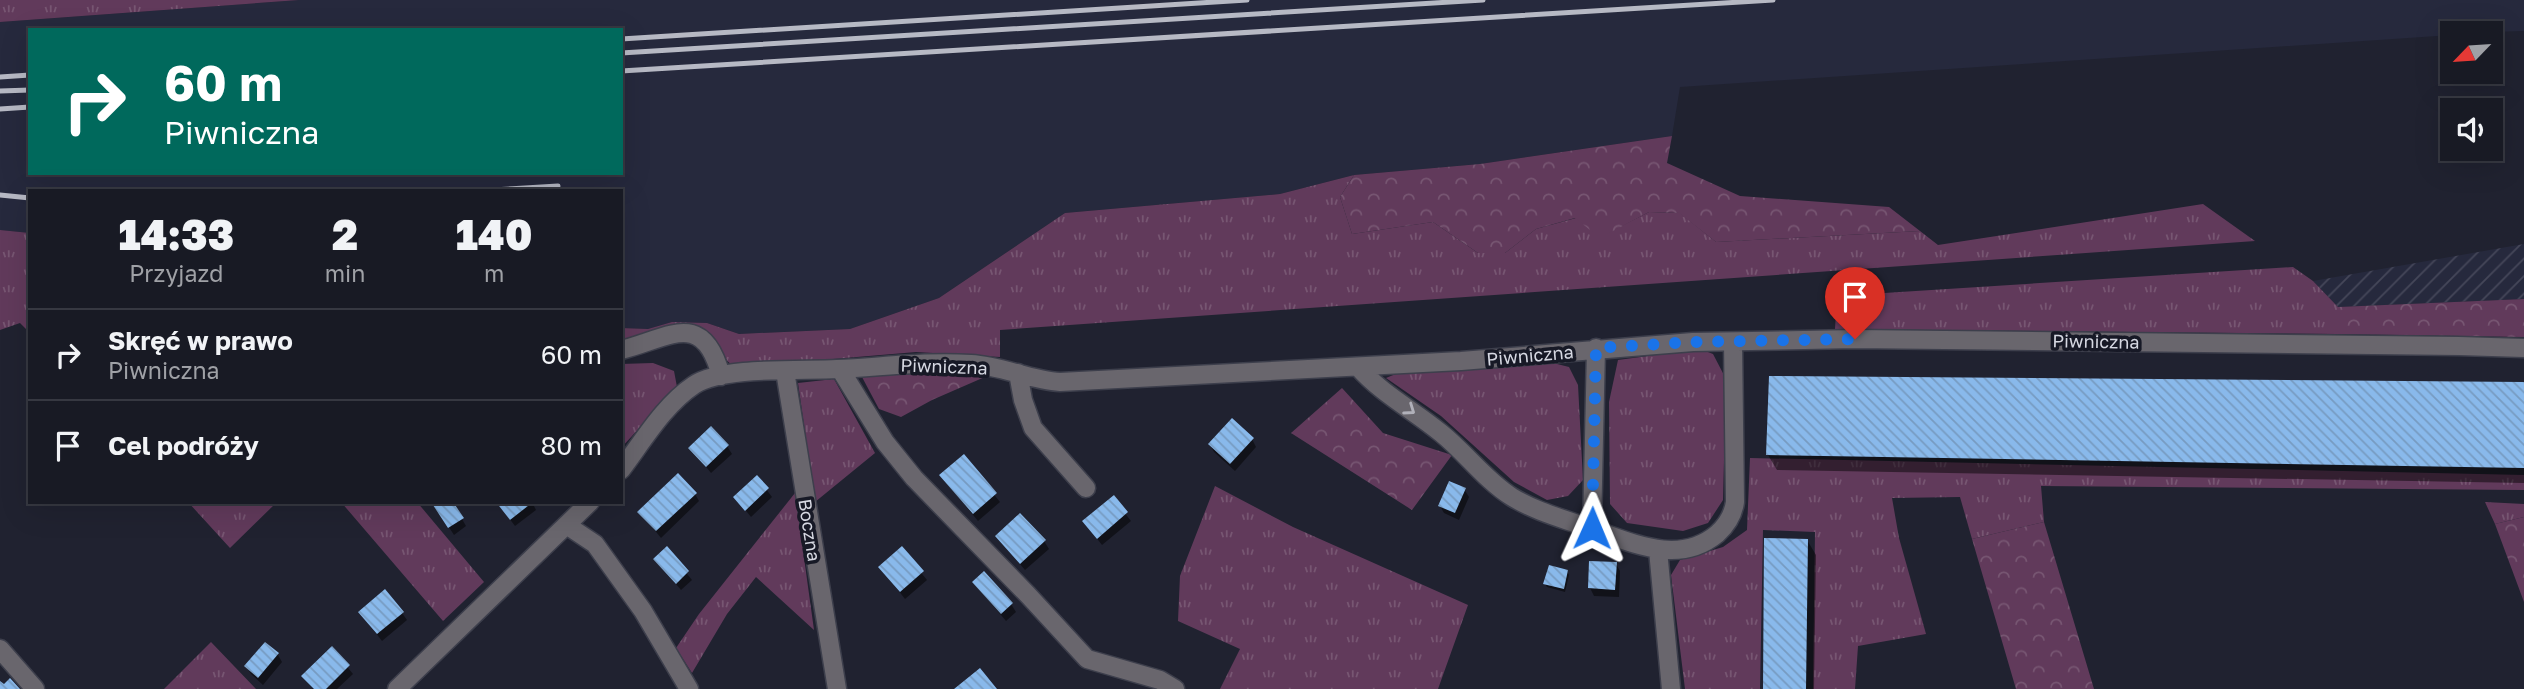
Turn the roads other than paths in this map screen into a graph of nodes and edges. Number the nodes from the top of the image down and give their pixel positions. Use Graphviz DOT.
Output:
graph roads {
  1 [pos="1734,342"];
  2 [pos="1596,348"];
  3 [pos="2524,348"];
  4 [pos="623,349"];
  5 [pos="1358,367"];
  6 [pos="840,369"];
  7 [pos="785,372"];
  8 [pos="1018,373"];
  9 [pos="721,376"];
  10 [pos="623,467"];
  11 [pos="1086,488"];
  12 [pos="588,504"];
  13 [pos="568,526"];
  14 [pos="1592,528"];
  15 [pos="1658,550"];
  16 [pos="0,649"];
  17 [pos="35,689"];
  18 [pos="397,689"];
  19 [pos="689,689"];
  20 [pos="837,689"];
  21 [pos="1175,689"];
  22 [pos="1671,689"];
  1 -- 2 [label="street, Piwniczna"];
  1 -- 3 [label="street, Piwniczna"];
  1 -- 15 [label="street"];
  2 -- 5 [label="street, Piwniczna"];
  2 -- 14 [label="street"];
  4 -- 9 [label="street"];
  5 -- 8 [label="street, Piwniczna"];
  5 -- 14 [label="street, one-way"];
  6 -- 7 [label="street, Piwniczna"];
  6 -- 8 [label="street, Piwniczna"];
  6 -- 21 [label="street"];
  7 -- 9 [label="street, Piwniczna"];
  7 -- 20 [label="street, Boczna"];
  8 -- 11 [label="street"];
  9 -- 10 [label="street, Piwniczna"];
  12 -- 13 [label="street"];
  13 -- 18 [label="street"];
  13 -- 19 [label="street"];
  14 -- 15 [label="street"];
  15 -- 22 [label="street"];
  16 -- 17 [label="street"];
}
